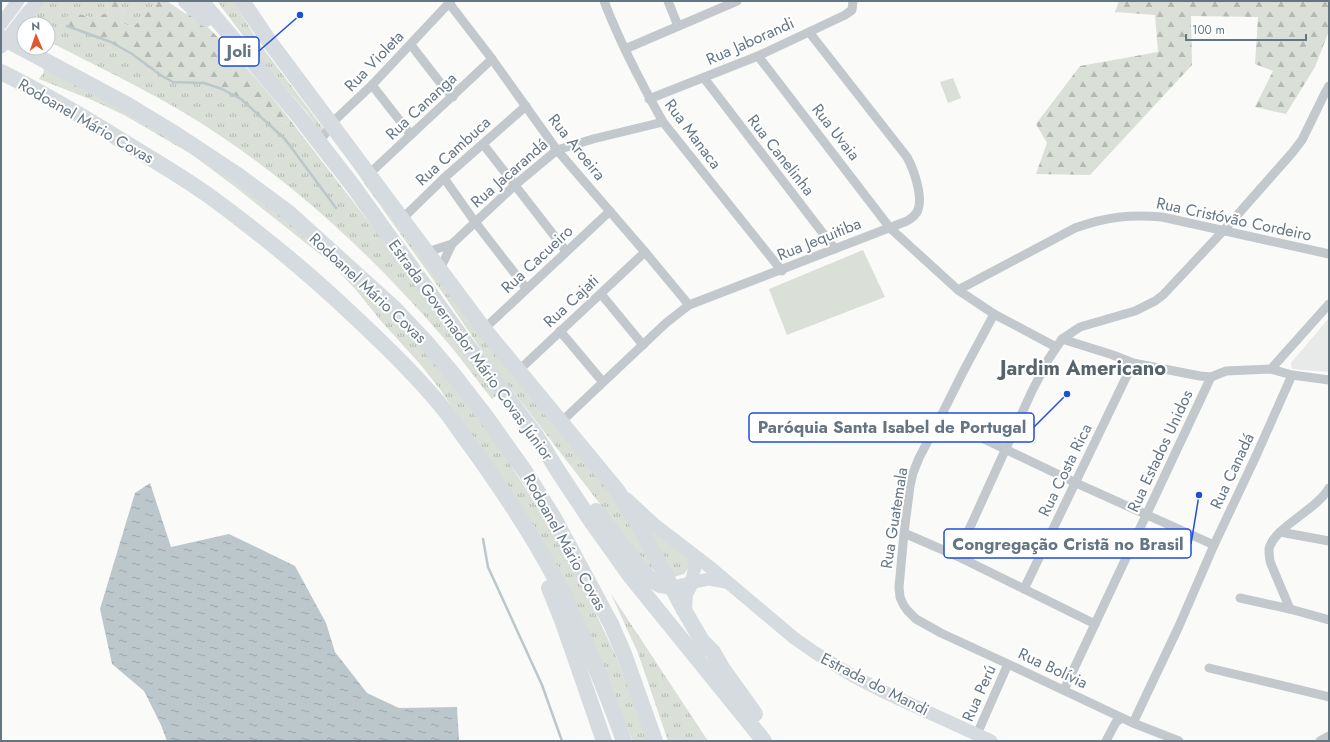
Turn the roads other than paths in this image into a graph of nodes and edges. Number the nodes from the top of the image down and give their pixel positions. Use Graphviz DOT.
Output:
graph roads {
  1 [pos="18,1"];
  2 [pos="38,1"];
  3 [pos="186,1"];
  4 [pos="201,1"];
  5 [pos="242,1"];
  6 [pos="604,1"];
  7 [pos="668,1"];
  8 [pos="853,1"];
  9 [pos="450,2"];
  10 [pos="731,2"];
  11 [pos="1,24"];
  12 [pos="678,26"];
  13 [pos="809,32"];
  14 [pos="1,37"];
  15 [pos="411,45"];
  16 [pos="1,47"];
  17 [pos="625,49"];
  18 [pos="758,56"];
  19 [pos="492,59"];
  20 [pos="253,61"];
  21 [pos="1,72"];
  22 [pos="704,78"];
  23 [pos="372,85"];
  24 [pos="1329,86"];
  25 [pos="453,97"];
  26 [pos="649,99"];
  27 [pos="526,106"];
  28 [pos="662,122"];
  29 [pos="332,125"];
  30 [pos="411,135"];
  31 [pos="319,142"];
  32 [pos="483,144"];
  33 [pos="557,150"];
  34 [pos="369,174"];
  35 [pos="444,178"];
  36 [pos="515,186"];
  37 [pos="610,211"];
  38 [pos="402,219"];
  39 [pos="475,222"];
  40 [pos="890,228"];
  41 [pos="1224,230"];
  42 [pos="452,244"];
  43 [pos="835,249"];
  44 [pos="566,251"];
  45 [pos="427,252"];
  46 [pos="645,252"];
  47 [pos="1329,254"];
  48 [pos="440,269"];
  49 [pos="782,270"];
  50 [pos="526,288"];
  51 [pos="958,290"];
  52 [pos="601,294"];
  53 [pos="1329,304"];
  54 [pos="689,305"];
  55 [pos="994,314"];
  56 [pos="484,329"];
  57 [pos="560,331"];
  58 [pos="1062,339"];
  59 [pos="643,345"];
  60 [pos="1056,347"];
  61 [pos="1133,363"];
  62 [pos="1270,369"];
  63 [pos="518,371"];
  64 [pos="1292,375"];
  65 [pos="1211,377"];
  66 [pos="1329,380"];
  67 [pos="602,381"];
  68 [pos="940,418"];
  69 [pos="561,422"];
  70 [pos="536,434"];
  71 [pos="1005,449"];
  72 [pos="1076,484"];
  73 [pos="1329,488"];
  74 [pos="617,490"];
  75 [pos="1146,515"];
  76 [pos="520,518"];
  77 [pos="1280,532"];
  78 [pos="904,533"];
  79 [pos="1329,541"];
  80 [pos="1214,545"];
  81 [pos="693,555"];
  82 [pos="957,556"];
  83 [pos="691,583"];
  84 [pos="729,583"];
  85 [pos="671,587"];
  86 [pos="1024,589"];
  87 [pos="1240,598"];
  88 [pos="1290,609"];
  89 [pos="684,610"];
  90 [pos="916,619"];
  91 [pos="1329,620"];
  92 [pos="1095,624"];
  93 [pos="1008,664"];
  94 [pos="1209,668"];
  95 [pos="1064,690"];
  96 [pos="1329,697"];
  97 [pos="1122,718"];
  98 [pos="1133,723"];
  99 [pos="977,734"];
  100 [pos="1329,736"];
  101 [pos="604,741"];
  102 [pos="624,741"];
  103 [pos="655,741"];
  104 [pos="764,741"];
  105 [pos="775,741"];
  106 [pos="991,741"];
  107 [pos="1106,741"];
  108 [pos="1178,741"];
  109 [pos="1320,741"];
  1 -- 11 [label="main road"];
  2 -- 16 [label="main road"];
  3 -- 20 [label="highway"];
  4 -- 20 [label="highway, Estrada Governador Mário Covas Júnior"];
  5 -- 29 [label="highway, Estrada Governador Mário Covas Júnior"];
  6 -- 17 [label="street, Rua Manaca"];
  7 -- 12 [label="street"];
  8 -- 13 [label="street, Rua Jaborandi"];
  9 -- 15 [label="street, Rua Violeta"];
  9 -- 19 [label="street, Rua Aroeira"];
  10 -- 12 [label="street"];
  12 -- 17 [label="street"];
  13 -- 18 [label="street, Rua Jaborandi"];
  13 -- 40 [label="street, Rua Jequitiba"];
  14 -- 103 [label="highway, Rodoanel Mário Covas"];
  15 -- 23 [label="street, Rua Violeta"];
  15 -- 25 [label="street"];
  17 -- 26 [label="street, Rua Manaca"];
  18 -- 22 [label="street, Rua Jaborandi"];
  18 -- 40 [label="street, Rua Uvaia"];
  19 -- 25 [label="street, Rua Cananga"];
  19 -- 27 [label="street, Rua Aroeira"];
  20 -- 31 [label="highway, Estrada Governador Mário Covas Júnior"];
  21 -- 76 [label="highway, Rodoanel Mário Covas"];
  22 -- 26 [label="street, Rua Jaborandi"];
  22 -- 43 [label="street, Rua Canelinha"];
  23 -- 29 [label="street, Rua Violeta"];
  23 -- 30 [label="street"];
  24 -- 41 [label="street"];
  25 -- 30 [label="street, Rua Cananga"];
  26 -- 28 [label="street, Rua Manaca"];
  27 -- 32 [label="street, Rua Cambuca"];
  27 -- 33 [label="street, Rua Aroeira"];
  28 -- 33 [label="street, Rua Jacarandá"];
  28 -- 49 [label="street, Rua Manaca"];
  29 -- 31 [label="street, Rua Violeta"];
  29 -- 34 [label="highway, Estrada Governador Mário Covas Júnior"];
  30 -- 34 [label="street, Rua Cananga"];
  31 -- 70 [label="highway, Estrada Governador Mário Covas Júnior"];
  32 -- 35 [label="street, Rua Cambuca"];
  32 -- 36 [label="street"];
  33 -- 36 [label="street, Rua Jacarandá"];
  33 -- 37 [label="street, Rua Aroeira"];
  34 -- 38 [label="highway, Estrada Governador Mário Covas Júnior"];
  35 -- 38 [label="street, Rua Cambuca"];
  35 -- 39 [label="street"];
  36 -- 39 [label="street, Rua Jacarandá"];
  36 -- 44 [label="street"];
  37 -- 44 [label="street, Rua Cacueiro"];
  37 -- 46 [label="street, Rua Aroeira"];
  38 -- 45 [label="highway, Estrada Governador Mário Covas Júnior"];
  39 -- 42 [label="street, Rua Jacarandá"];
  39 -- 50 [label="street"];
  40 -- 43 [label="street, Rua Jequitiba"];
  40 -- 51 [label="street, Rua Uvaia"];
  41 -- 47 [label="street, Rua Cristóvão Cordeiro"];
  41 -- 51 [label="street, Rua Cristóvão Cordeiro"];
  41 -- 58 [label="street"];
  42 -- 45 [label="street, Rua Jacarandá"];
  42 -- 48 [label="street, Rua Jacarandá"];
  43 -- 49 [label="street, Rua Jequitiba"];
  44 -- 50 [label="street, Rua Cacueiro"];
  45 -- 48 [label="highway, Estrada Governador Mário Covas Júnior"];
  46 -- 52 [label="street, Rua Cajati"];
  46 -- 54 [label="street, Rua Aroeira"];
  48 -- 56 [label="highway, Estrada Governador Mário Covas Júnior"];
  49 -- 54 [label="street, Rua Jequitiba"];
  50 -- 56 [label="street, Rua Cacueiro"];
  51 -- 55 [label="street, Rua Uvaia"];
  52 -- 57 [label="street, Rua Cajati"];
  52 -- 59 [label="street"];
  53 -- 62 [label="street"];
  54 -- 59 [label="street, Rua Jequitiba"];
  55 -- 60 [label="street, Rua Uvaia"];
  55 -- 68 [label="street, Rua Guatemala"];
  56 -- 63 [label="highway, Estrada Governador Mário Covas Júnior"];
  57 -- 63 [label="street, Rua Cajati"];
  57 -- 67 [label="street"];
  58 -- 60 [label="street"];
  58 -- 61 [label="street"];
  59 -- 67 [label="street, Rua Jequitiba"];
  60 -- 71 [label="street"];
  61 -- 65 [label="street"];
  61 -- 72 [label="street, Rua Costa Rica"];
  62 -- 64 [label="street"];
  62 -- 65 [label="street"];
  63 -- 69 [label="highway, Estrada Governador Mário Covas Júnior"];
  64 -- 66 [label="street"];
  64 -- 80 [label="street, Rua Canadá"];
  65 -- 75 [label="street, Rua Estados Unidos"];
  67 -- 69 [label="street, Rua Jequitiba"];
  68 -- 71 [label="street"];
  68 -- 78 [label="street, Rua Guatemala"];
  69 -- 74 [label="highway, Estrada Governador Mário Covas Júnior"];
  70 -- 85 [label="highway"];
  70 -- 104 [label="highway, Estrada Governador Mário Covas Júnior"];
  71 -- 72 [label="street"];
  71 -- 82 [label="street"];
  72 -- 75 [label="street"];
  72 -- 86 [label="street, Rua Costa Rica"];
  73 -- 77 [label="street"];
  74 -- 81 [label="main road, Estrada do Mandi"];
  74 -- 85 [label="highway, Estrada Governador Mário Covas Júnior"];
  75 -- 80 [label="street"];
  75 -- 92 [label="street, Rua Estados Unidos"];
  76 -- 101 [label="highway"];
  76 -- 102 [label="highway, Rodoanel Mário Covas"];
  77 -- 79 [label="street"];
  77 -- 88 [label="street"];
  78 -- 82 [label="street"];
  78 -- 90 [label="street, Rua Guatemala"];
  80 -- 98 [label="street, Rua Canadá"];
  81 -- 83 [label="main road"];
  81 -- 84 [label="main road, Estrada do Mandi"];
  82 -- 86 [label="street"];
  83 -- 84 [label="main road, Estrada do Mandi"];
  83 -- 85 [label="main road, Estrada do Mandi"];
  83 -- 89 [label="highway"];
  84 -- 99 [label="main road, Estrada do Mandi"];
  85 -- 89 [label="highway, Estrada Governador Mário Covas Júnior"];
  86 -- 92 [label="street"];
  87 -- 88 [label="street"];
  88 -- 91 [label="street"];
  89 -- 105 [label="highway, Estrada Governador Mário Covas Júnior"];
  90 -- 93 [label="street, Rua Bolívia"];
  92 -- 95 [label="street, Rua Estados Unidos"];
  93 -- 95 [label="street, Rua Bolívia"];
  93 -- 99 [label="street, Rua Perú"];
  94 -- 96 [label="street"];
  95 -- 97 [label="street, Rua Bolívia"];
  97 -- 98 [label="street, Rua Bolívia"];
  97 -- 107 [label="street"];
  98 -- 108 [label="street, Rua Bolívia"];
  99 -- 106 [label="main road, Estrada do Mandi"];
  100 -- 109 [label="street"];
}
